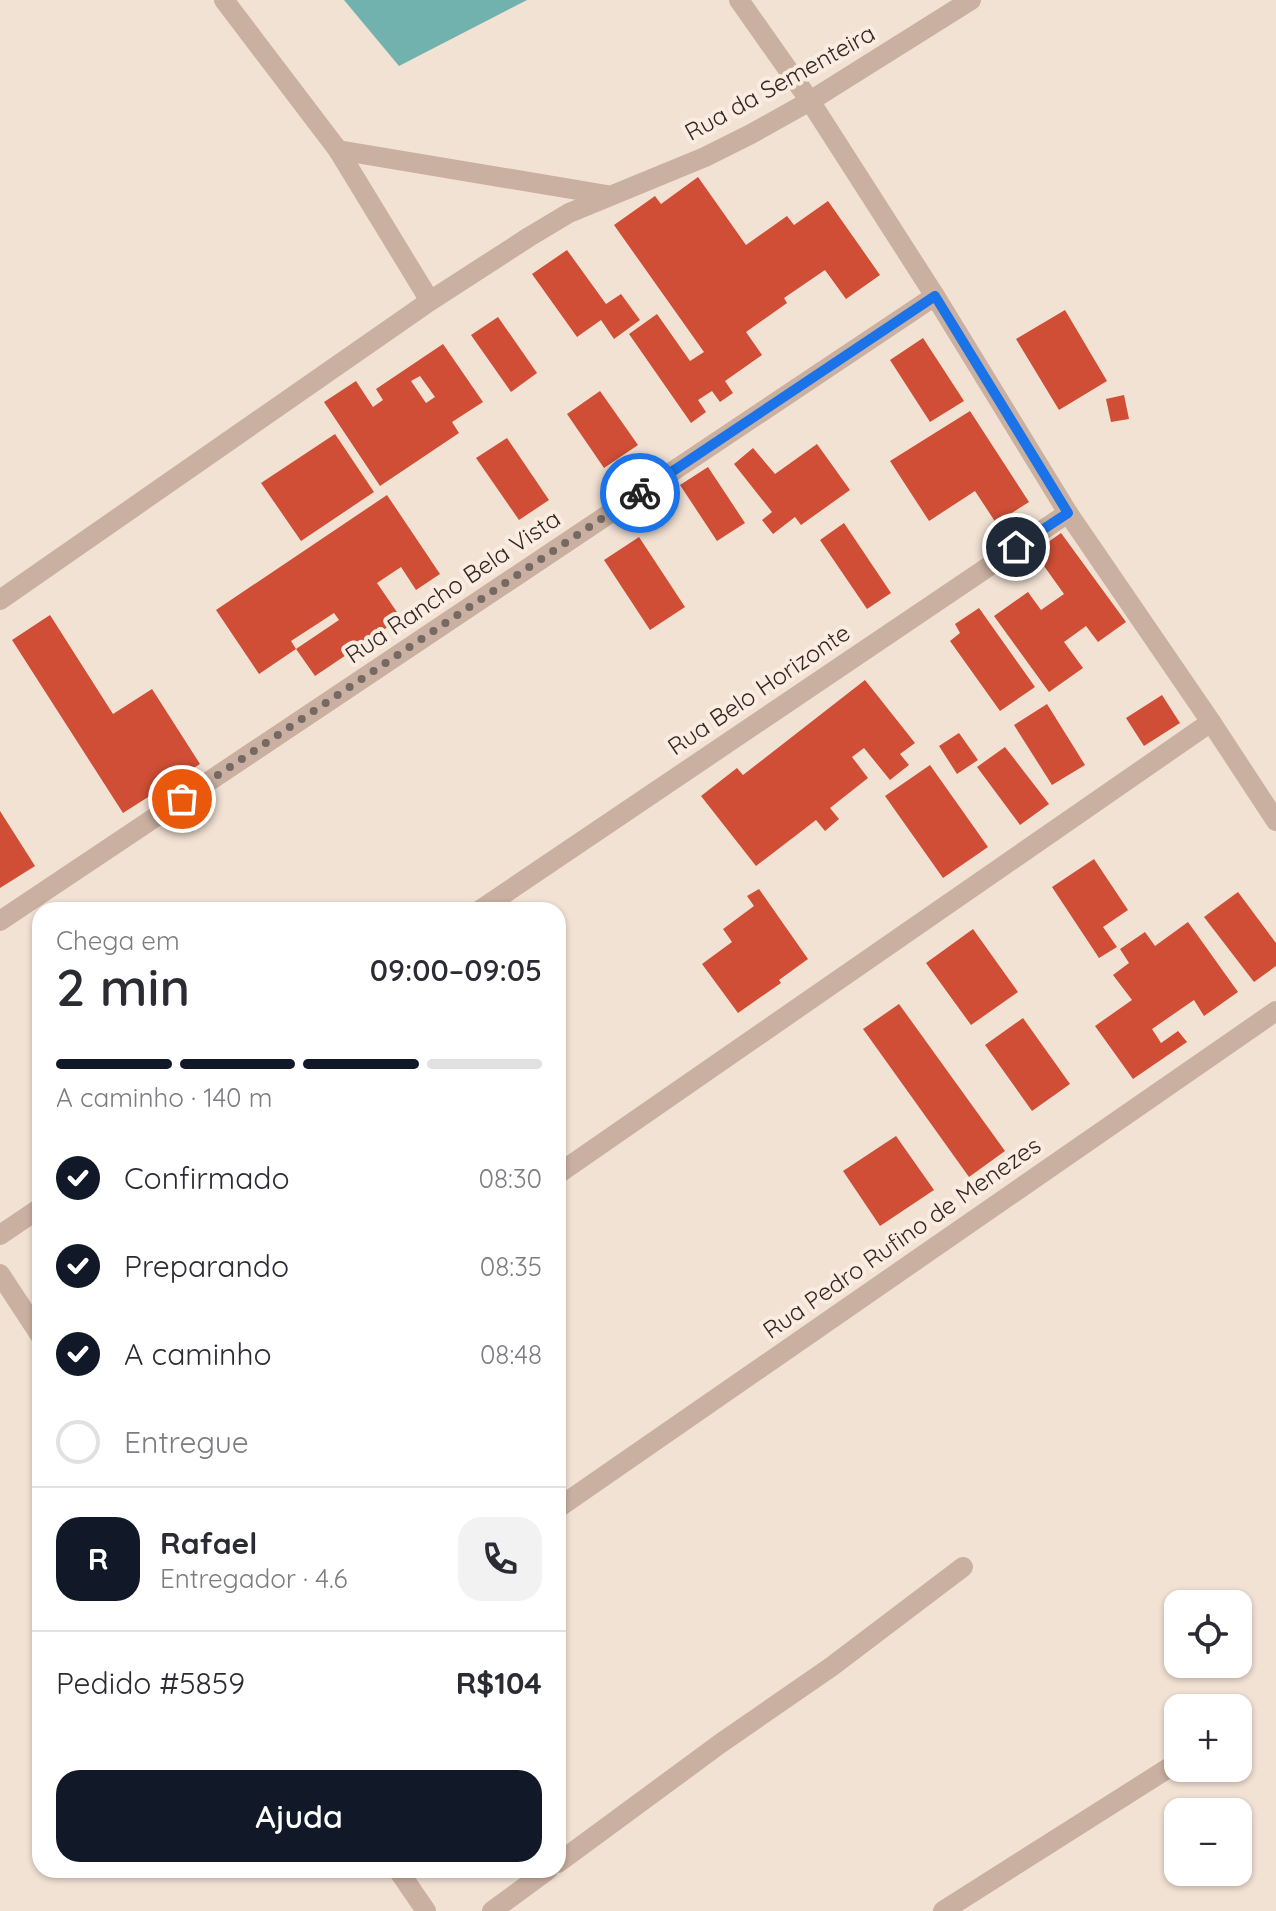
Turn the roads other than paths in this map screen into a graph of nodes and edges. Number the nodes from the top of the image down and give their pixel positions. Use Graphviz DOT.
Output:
graph roads {
  1 [pos="224,0"];
  2 [pos="739,0"];
  3 [pos="971,0"];
  4 [pos="810,101"];
  5 [pos="338,150"];
  6 [pos="607,195"];
  7 [pos="935,296"];
  8 [pos="430,301"];
  9 [pos="1068,513"];
  10 [pos="0,600"];
  11 [pos="1211,722"];
  12 [pos="1276,821"];
  13 [pos="492,902"];
  14 [pos="0,921"];
  15 [pos="1276,1011"];
  16 [pos="566,1168"];
  17 [pos="32,1213"];
  18 [pos="0,1235"];
  19 [pos="0,1274"];
  20 [pos="32,1323"];
  21 [pos="566,1502"];
  22 [pos="963,1567"];
  23 [pos="1164,1771"];
  24 [pos="566,1857"];
  25 [pos="403,1878"];
  26 [pos="537,1878"];
  27 [pos="426,1911"];
  28 [pos="492,1911"];
  29 [pos="943,1911"];
  1 -- 5 [label="street"];
  2 -- 4 [label="street"];
  3 -- 4 [label="street, Rua da Sementeira"];
  4 -- 6 [label="street, Rua da Sementeira"];
  4 -- 7 [label="street"];
  5 -- 6 [label="street"];
  5 -- 8 [label="street"];
  6 -- 8 [label="street, Rua da Sementeira"];
  7 -- 9 [label="street"];
  7 -- 14 [label="street, Rua Rancho Bela Vista"];
  8 -- 10 [label="street, Rua da Sementeira"];
  9 -- 11 [label="street"];
  9 -- 13 [label="street, Rua Belo Horizonte"];
  11 -- 12 [label="street"];
  11 -- 16 [label="street"];
  15 -- 21 [label="street, Rua Pedro Rufino de Menezes"];
  17 -- 18 [label="street"];
  19 -- 20 [label="street"];
  22 -- 24 [label="street"];
  23 -- 29 [label="street"];
  25 -- 27 [label="street"];
  26 -- 28 [label="street"];
}
